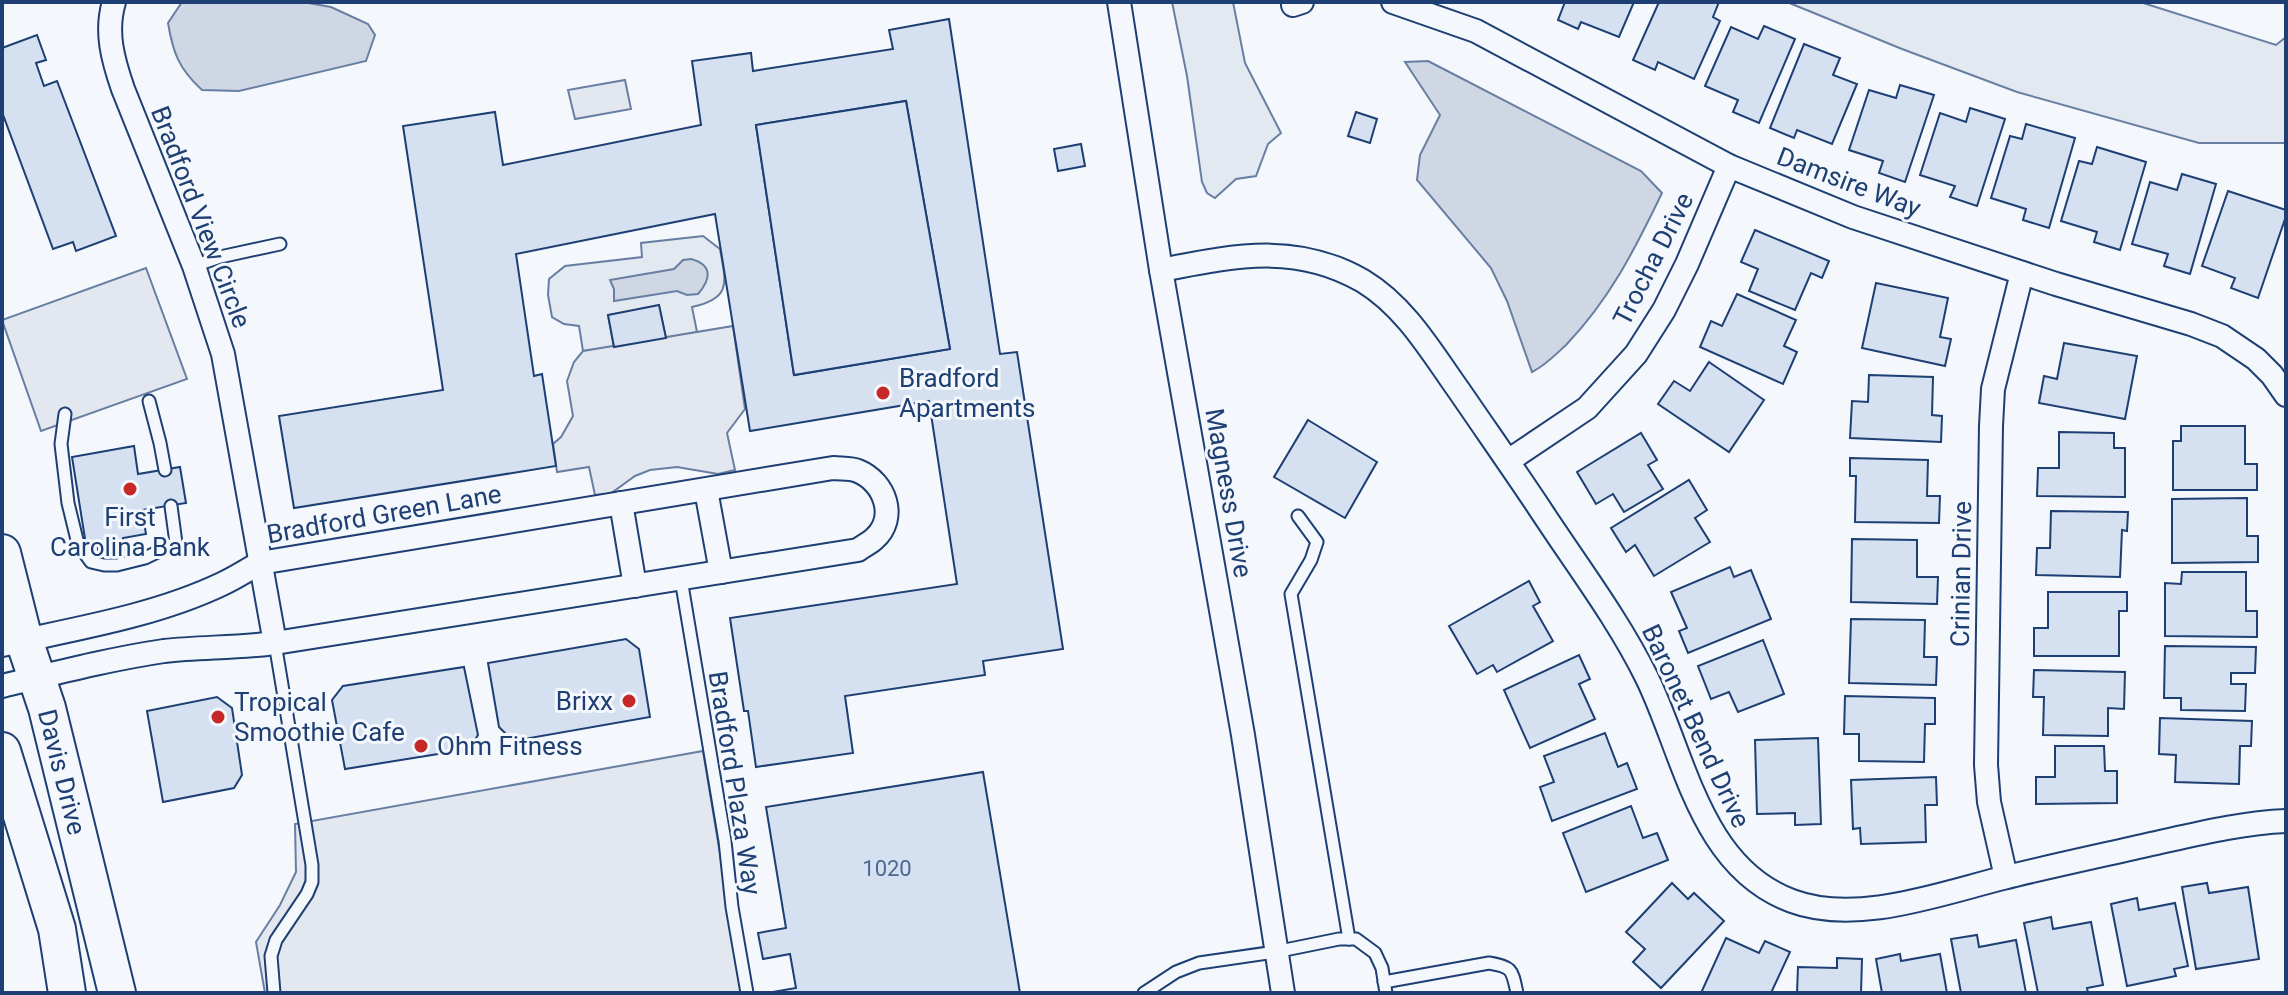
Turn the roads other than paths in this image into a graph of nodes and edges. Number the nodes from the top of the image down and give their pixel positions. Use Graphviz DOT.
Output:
graph roads {
  1 [pos="114,2"];
  2 [pos="1119,2"];
  3 [pos="1393,2"];
  4 [pos="1729,166"];
  5 [pos="280,244"];
  6 [pos="194,266"];
  7 [pos="1161,270"];
  8 [pos="2022,273"];
  9 [pos="2286,395"];
  10 [pos="149,401"];
  11 [pos="65,414"];
  12 [pos="1508,461"];
  13 [pos="165,470"];
  14 [pos="706,490"];
  15 [pos="621,503"];
  16 [pos="171,506"];
  17 [pos="1298,516"];
  18 [pos="2,553"];
  19 [pos="260,563"];
  20 [pos="721,572"];
  21 [pos="681,579"];
  22 [pos="635,586"];
  23 [pos="13,642"];
  24 [pos="275,643"];
  25 [pos="38,677"];
  26 [pos="2,686"];
  27 [pos="2,751"];
  28 [pos="2286,821"];
  29 [pos="2006,877"];
  30 [pos="1349,939"];
  31 [pos="1275,952"];
  32 [pos="1385,988"];
  33 [pos="67,993"];
  34 [pos="117,993"];
  35 [pos="274,993"];
  36 [pos="747,993"];
  37 [pos="1144,993"];
  38 [pos="1283,993"];
  39 [pos="1517,993"];
  1 -- 6 [label="street, Bradford View Circle"];
  2 -- 7 [label="street, Magness Drive"];
  3 -- 4 [label="street, Damsire Way"];
  4 -- 8 [label="street, Damsire Way"];
  4 -- 12 [label="street, Trocha Drive"];
  5 -- 6 [label="lane"];
  6 -- 19 [label="street, Bradford View Circle"];
  7 -- 12 [label="street, Baronet Bend Drive"];
  7 -- 31 [label="street, Magness Drive"];
  8 -- 9 [label="street, Damsire Way"];
  8 -- 29 [label="street, Crinian Drive"];
  10 -- 13 [label="lane"];
  11 -- 16 [label="lane"];
  12 -- 29 [label="street, Baronet Bend Drive"];
  14 -- 15 [label="street, Bradford Green Lane"];
  14 -- 20 [label="street"];
  14 -- 20 [label="street, Bradford Green Lane"];
  15 -- 19 [label="street, Bradford Green Lane"];
  15 -- 22 [label="street"];
  17 -- 30 [label="lane"];
  18 -- 23 [label="main road, Davis Drive"];
  19 -- 23 [label="street, Bradford Green Lane"];
  19 -- 24 [label="street, Bradford View Circle"];
  20 -- 21 [label="street, Bradford Green Lane"];
  21 -- 22 [label="street, Bradford Green Lane"];
  21 -- 36 [label="lane, Bradford Plaza Way"];
  22 -- 24 [label="street, Bradford Green Lane"];
  23 -- 25 [label="main road, Davis Drive"];
  24 -- 25 [label="street, Bradford Green Lane"];
  24 -- 35 [label="lane"];
  25 -- 26 [label="street, Bradford Green Lane"];
  25 -- 34 [label="main road, Davis Drive"];
  27 -- 33 [label="main road, Davis Drive"];
  28 -- 29 [label="street, Baronet Bend Drive"];
  30 -- 31 [label="lane"];
  30 -- 32 [label="lane"];
  31 -- 37 [label="lane"];
  31 -- 38 [label="street, Magness Drive"];
  32 -- 39 [label="lane"];
}
